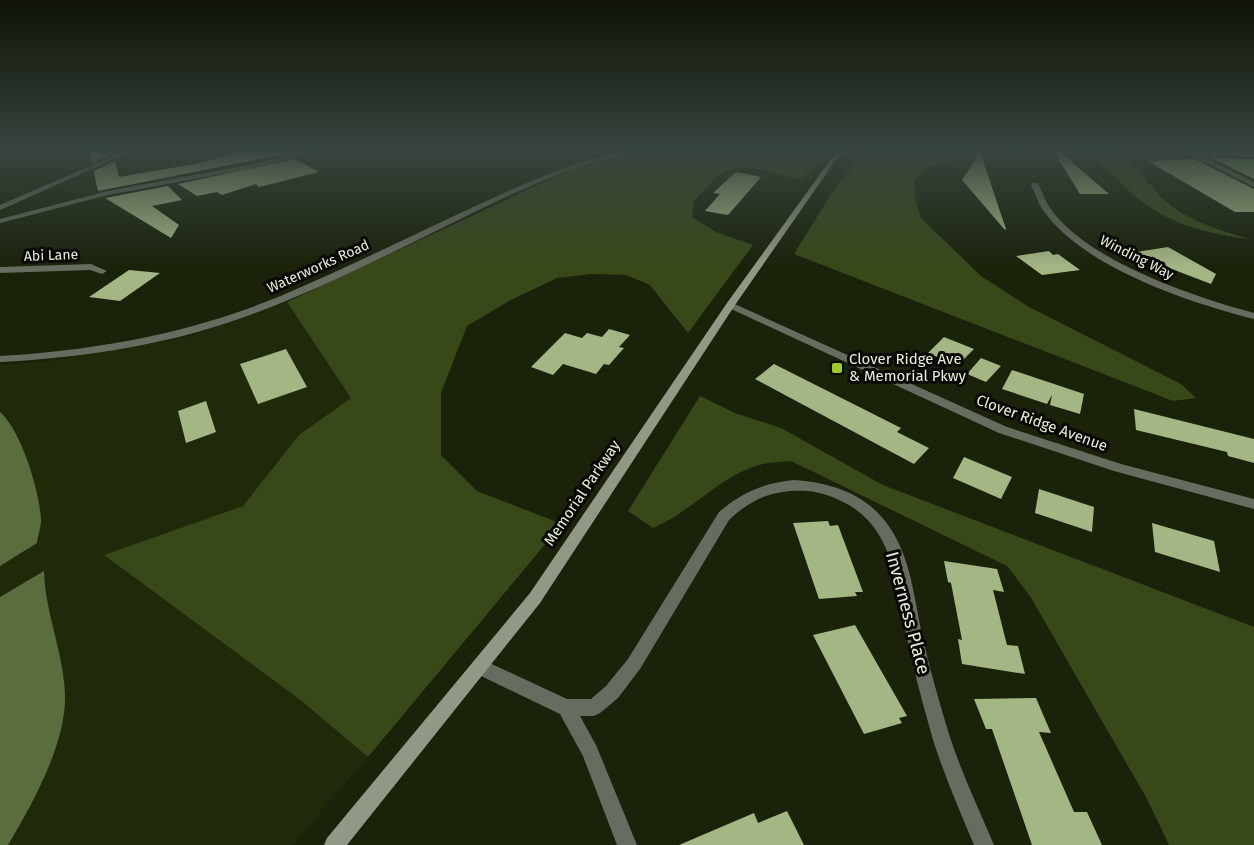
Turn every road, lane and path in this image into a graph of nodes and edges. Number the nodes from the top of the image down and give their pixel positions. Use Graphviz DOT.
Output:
graph roads {
  1 [pos="42,189"];
  2 [pos="127,189"];
  3 [pos="517,189"];
  4 [pos="812,189"];
  5 [pos="1036,189"];
  6 [pos="0,208"];
  7 [pos="0,221"];
  8 [pos="0,270"];
  9 [pos="102,271"];
  10 [pos="730,305"];
  11 [pos="1254,316"];
  12 [pos="0,359"];
  13 [pos="1254,504"];
  14 [pos="481,667"];
  15 [pos="566,708"];
  16 [pos="334,845"];
  17 [pos="627,845"];
  18 [pos="984,845"];
  1 -- 6 [label="street"];
  2 -- 7 [label="street"];
  3 -- 12 [label="street, Waterworks Road"];
  4 -- 10 [label="main road, Memorial Parkway"];
  5 -- 11 [label="street, Winding Way"];
  8 -- 9 [label="street, Abi Lane"];
  10 -- 13 [label="street, Clover Ridge Avenue"];
  10 -- 14 [label="main road, Memorial Parkway"];
  14 -- 15 [label="street"];
  14 -- 16 [label="main road, Memorial Parkway"];
  15 -- 17 [label="street"];
  15 -- 18 [label="street, Inverness Place"];
}
